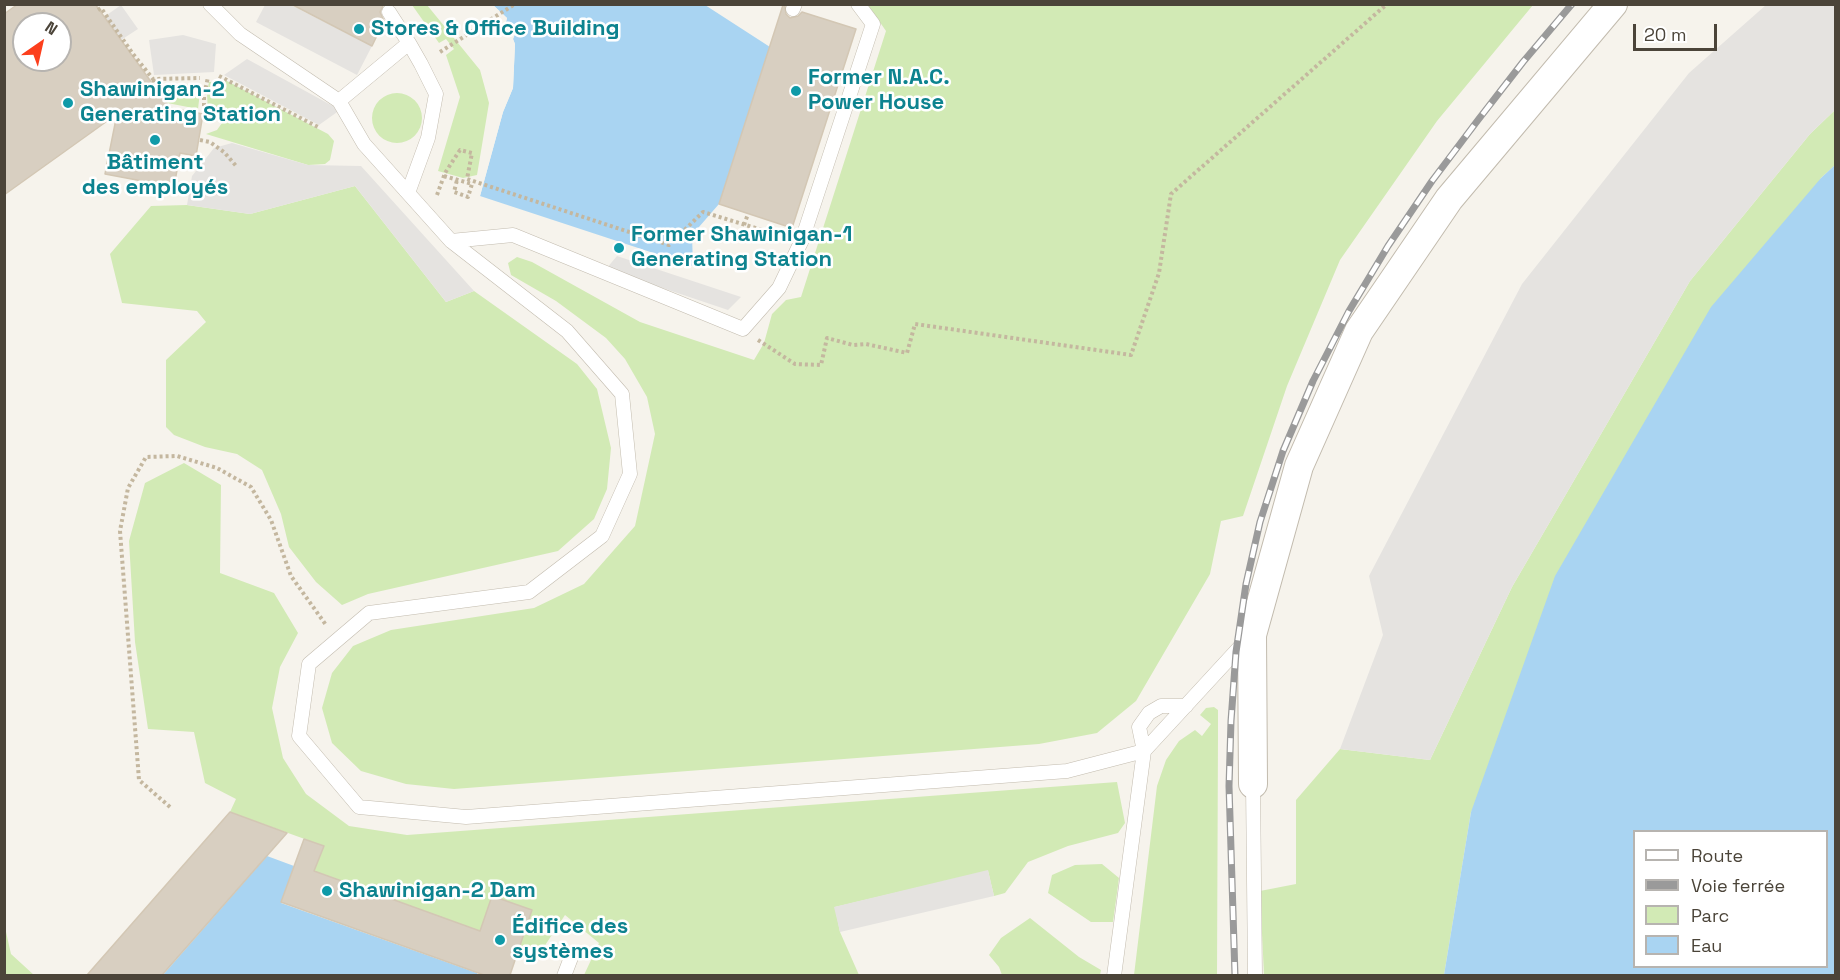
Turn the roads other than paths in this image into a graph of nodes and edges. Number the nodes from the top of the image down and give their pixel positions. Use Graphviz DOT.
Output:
graph roads {
  1 [pos="210,4"];
  2 [pos="858,4"];
  3 [pos="1613,4"];
  4 [pos="389,12"];
  5 [pos="409,43"];
  6 [pos="339,101"];
  7 [pos="408,194"];
  8 [pos="451,242"];
  9 [pos="1252,634"];
  10 [pos="1186,706"];
  11 [pos="1144,751"];
  12 [pos="1253,784"];
  13 [pos="572,955"];
  14 [pos="564,975"];
  15 [pos="1114,975"];
  16 [pos="1255,975"];
  1 -- 6 [label="lane"];
  2 -- 8 [label="lane"];
  3 -- 9 [label="street"];
  4 -- 5 [label="lane"];
  5 -- 6 [label="lane"];
  5 -- 7 [label="lane"];
  6 -- 7 [label="lane"];
  7 -- 8 [label="lane"];
  8 -- 11 [label="lane"];
  9 -- 10 [label="lane"];
  9 -- 12 [label="street"];
  10 -- 11 [label="lane"];
  10 -- 11 [label="lane"];
  11 -- 15 [label="lane"];
  12 -- 16 [label="lane"];
  13 -- 14 [label="lane"];
}
